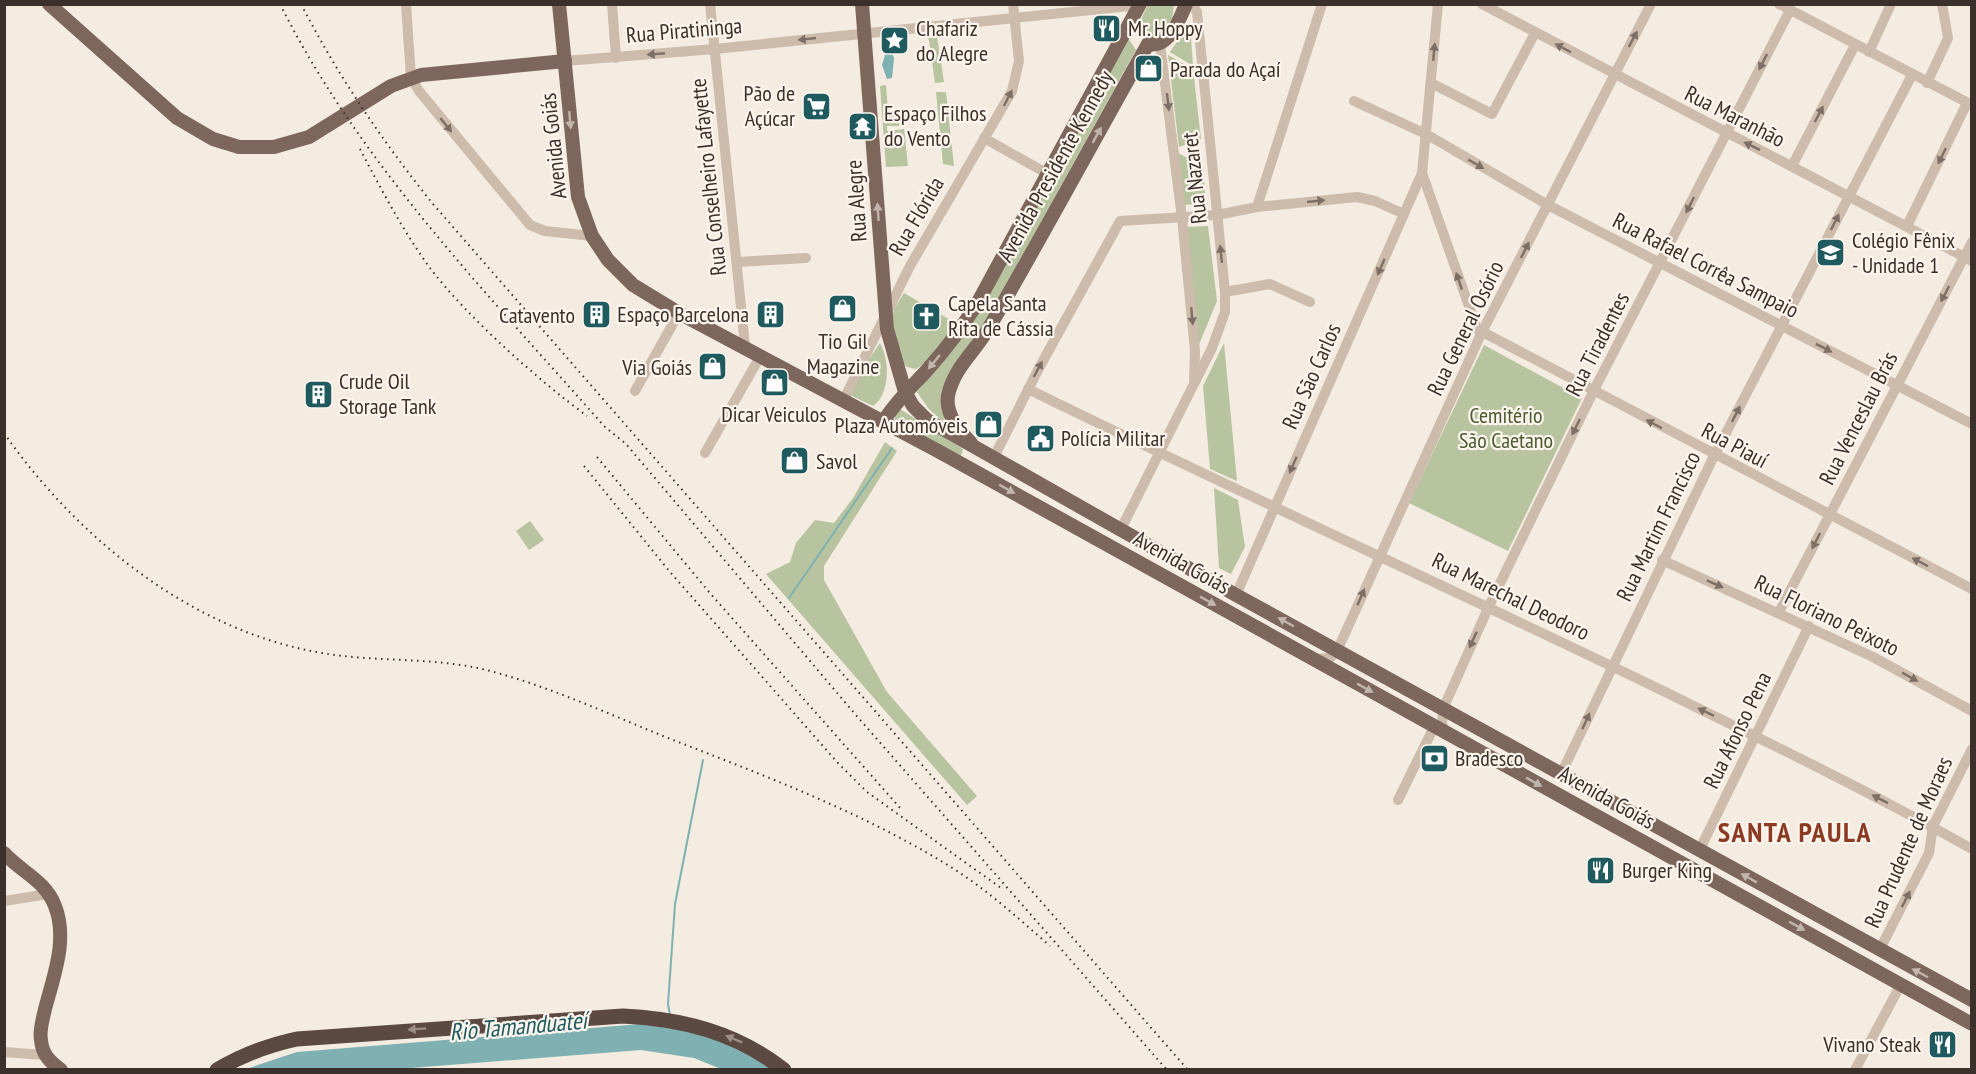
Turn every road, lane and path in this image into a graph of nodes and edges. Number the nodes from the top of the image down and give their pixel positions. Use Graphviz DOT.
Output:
graph roads {
  1 [pos="49,4"];
  2 [pos="406,4"];
  3 [pos="560,4"];
  4 [pos="612,4"];
  5 [pos="710,4"];
  6 [pos="862,4"];
  7 [pos="1013,4"];
  8 [pos="1140,4"];
  9 [pos="1186,4"];
  10 [pos="1192,4"];
  11 [pos="1322,4"];
  12 [pos="1438,4"];
  13 [pos="1482,4"];
  14 [pos="1651,4"];
  15 [pos="1892,4"];
  16 [pos="1942,4"];
  17 [pos="1785,7"];
  18 [pos="1014,17"];
  19 [pos="1132,22"];
  20 [pos="865,33"];
  21 [pos="1535,33"];
  22 [pos="1154,44"];
  23 [pos="1855,45"];
  24 [pos="715,49"];
  25 [pos="1869,52"];
  26 [pos="616,58"];
  27 [pos="565,61"];
  28 [pos="1614,75"];
  29 [pos="1912,75"];
  30 [pos="411,78"];
  31 [pos="1431,83"];
  32 [pos="1927,83"];
  33 [pos="1354,101"];
  34 [pos="1969,104"];
  35 [pos="1425,134"];
  36 [pos="1726,134"];
  37 [pos="984,138"];
  38 [pos="1792,166"];
  39 [pos="1422,173"];
  40 [pos="1048,174"];
  41 [pos="1848,196"];
  42 [pos="1548,205"];
  43 [pos="1257,207"];
  44 [pos="1404,214"];
  45 [pos="1217,215"];
  46 [pos="1182,218"];
  47 [pos="1907,226"];
  48 [pos="592,236"];
  49 [pos="1971,242"];
  50 [pos="806,258"];
  51 [pos="1968,259"];
  52 [pos="737,262"];
  53 [pos="1661,263"];
  54 [pos="1225,292"];
  55 [pos="1310,302"];
  56 [pos="885,312"];
  57 [pos="679,313"];
  58 [pos="1781,326"];
  59 [pos="1482,334"];
  60 [pos="745,346"];
  61 [pos="1212,348"];
  62 [pos="1195,351"];
  63 [pos="760,355"];
  64 [pos="1896,385"];
  65 [pos="1194,386"];
  66 [pos="1028,388"];
  67 [pos="635,391"];
  68 [pos="905,392"];
  69 [pos="1593,392"];
  70 [pos="843,401"];
  71 [pos="883,422"];
  72 [pos="1971,424"];
  73 [pos="938,451"];
  74 [pos="980,451"];
  75 [pos="705,453"];
  76 [pos="1159,453"];
  77 [pos="1714,456"];
  78 [pos="993,459"];
  79 [pos="1275,506"];
  80 [pos="1829,515"];
  81 [pos="1121,529"];
  82 [pos="1381,555"];
  83 [pos="1662,560"];
  84 [pos="1971,590"];
  85 [pos="1236,595"];
  86 [pos="1489,606"];
  87 [pos="1779,612"];
  88 [pos="1809,626"];
  89 [pos="1337,651"];
  90 [pos="1314,659"];
  91 [pos="1611,666"];
  92 [pos="1443,709"];
  93 [pos="1971,711"];
  94 [pos="1434,727"];
  95 [pos="1447,734"];
  96 [pos="1755,736"];
  97 [pos="1971,749"];
  98 [pos="1561,774"];
  99 [pos="1398,800"];
  100 [pos="1933,826"];
  101 [pos="1971,849"];
  102 [pos="1699,851"];
  103 [pos="4,854"];
  104 [pos="48,894"];
  105 [pos="4,901"];
  106 [pos="1879,951"];
  107 [pos="1901,984"];
  108 [pos="1971,1000"];
  109 [pos="1971,1024"];
  110 [pos="4,1052"];
  111 [pos="45,1055"];
  112 [pos="61,1070"];
  113 [pos="217,1070"];
  114 [pos="784,1070"];
  115 [pos="1855,1070"];
  1 -- 30 [label="main road"];
  2 -- 30 [label="street"];
  3 -- 27 [label="main road, Avenida Goiás"];
  4 -- 26 [label="street"];
  5 -- 24 [label="street, Rua Conselheiro Lafayette"];
  6 -- 20 [label="main road, Rua Alegre"];
  7 -- 18 [label="street, Rua Flórida"];
  8 -- 18 [label="street, Rua Piratininga"];
  8 -- 19 [label="main road, Avenida Presidente Kennedy"];
  9 -- 22 [label="main road, Avenida Presidente Kennedy"];
  10 -- 45 [label="street, Rua Nazaret"];
  11 -- 43 [label="street"];
  31 -- 12 [label="street, one-way"];
  13 -- 21 [label="street, Rua Maranhão"];
  28 -- 14 [label="street, Rua General Osório, one-way"];
  15 -- 25 [label="street"];
  16 -- 32 [label="street"];
  17 -- 23 [label="street"];
  17 -- 36 [label="street, Rua Tiradentes, one-way"];
  18 -- 20 [label="street, Rua Piratininga"];
  37 -- 18 [label="street, Rua Flórida, one-way"];
  19 -- 22 [label="main road"];
  19 -- 40 [label="main road, Avenida Presidente Kennedy"];
  20 -- 24 [label="street, Rua Piratininga, one-way"];
  56 -- 20 [label="main road, Rua Alegre, one-way"];
  28 -- 21 [label="street, Rua Maranhão, one-way"];
  21 -- 31 [label="street"];
  22 -- 46 [label="street, Rua Nazaret, one-way"];
  74 -- 22 [label="main road, Avenida Presidente Kennedy, one-way"];
  23 -- 25 [label="street"];
  38 -- 23 [label="street, one-way"];
  24 -- 26 [label="street, Rua Piratininga, one-way"];
  24 -- 52 [label="street, Rua Conselheiro Lafayette"];
  25 -- 29 [label="street"];
  26 -- 27 [label="street, Rua Piratininga"];
  27 -- 30 [label="main road, Rua Piratininga"];
  27 -- 48 [label="main road, Avenida Goiás, one-way"];
  28 -- 36 [label="street, Rua Maranhão"];
  28 -- 42 [label="street, Rua General Osório"];
  29 -- 32 [label="street"];
  29 -- 41 [label="street, Rua Martim Francisco"];
  30 -- 48 [label="street, one-way"];
  31 -- 35 [label="street"];
  32 -- 34 [label="street"];
  33 -- 35 [label="street, Rua Rafael Corrêa Sampaio"];
  34 -- 47 [label="street, one-way"];
  35 -- 39 [label="street"];
  35 -- 42 [label="street, Rua Rafael Corrêa Sampaio, one-way"];
  38 -- 36 [label="street, Rua Maranhão, one-way"];
  36 -- 53 [label="street, Rua Tiradentes, one-way"];
  37 -- 40 [label="street"];
  37 -- 56 [label="street, Rua Flórida"];
  38 -- 41 [label="street, Rua Maranhão"];
  39 -- 44 [label="street, Rua São Carlos"];
  59 -- 39 [label="street, one-way"];
  40 -- 68 [label="main road, Avenida Presidente Kennedy, one-way"];
  41 -- 47 [label="street, Rua Maranhão"];
  58 -- 41 [label="street, Rua Martim Francisco, one-way"];
  42 -- 53 [label="street, Rua Rafael Corrêa Sampaio"];
  59 -- 42 [label="street, Rua General Osório, one-way"];
  43 -- 44 [label="street, one-way"];
  43 -- 45 [label="street"];
  44 -- 79 [label="street, Rua São Carlos, one-way"];
  45 -- 46 [label="street"];
  54 -- 45 [label="street, Rua Nazaret, one-way"];
  46 -- 62 [label="street, Rua Nazaret, one-way"];
  66 -- 46 [label="street, one-way"];
  47 -- 51 [label="street, Rua Maranhão"];
  48 -- 57 [label="main road, Avenida Goiás"];
  49 -- 51 [label="street, Rua Venceslau Brás"];
  50 -- 52 [label="street"];
  51 -- 64 [label="street, Rua Venceslau Brás, one-way"];
  52 -- 60 [label="street, Rua Conselheiro Lafayette"];
  53 -- 58 [label="street, Rua Rafael Corrêa Sampaio"];
  53 -- 69 [label="street, Rua Tiradentes"];
  54 -- 55 [label="street"];
  54 -- 61 [label="street, Rua Nazaret"];
  56 -- 68 [label="main road, Rua Alegre"];
  56 -- 70 [label="street, Rua Flórida"];
  57 -- 60 [label="main road, Avenida Goiás"];
  57 -- 67 [label="street"];
  58 -- 64 [label="street, Rua Rafael Corrêa Sampaio, one-way"];
  77 -- 58 [label="street, Rua Martim Francisco, one-way"];
  59 -- 69 [label="street, Rua Piauí"];
  59 -- 82 [label="street, Rua General Osório"];
  60 -- 63 [label="main road, Avenida Goiás"];
  61 -- 62 [label="street"];
  61 -- 65 [label="street, Rua Nazaret"];
  62 -- 65 [label="street, Rua Nazaret"];
  63 -- 70 [label="main road, Avenida Goiás"];
  63 -- 75 [label="street"];
  64 -- 72 [label="street, Rua Rafael Corrêa Sampaio"];
  64 -- 80 [label="street, Rua Venceslau Brás"];
  65 -- 76 [label="street, Rua Nazaret"];
  66 -- 76 [label="street, Rua Marechal Deodoro"];
  66 -- 78 [label="street"];
  68 -- 71 [label="main road, Avenida Presidente Kennedy"];
  68 -- 74 [label="main road, Avenida Goiás"];
  77 -- 69 [label="street, Rua Piauí, one-way"];
  69 -- 86 [label="street, Rua Tiradentes, one-way"];
  70 -- 71 [label="main road, Avenida Goiás"];
  71 -- 73 [label="main road, Avenida Goiás"];
  73 -- 78 [label="main road"];
  73 -- 90 [label="main road, Avenida Goiás, one-way"];
  74 -- 78 [label="main road, Avenida Goiás"];
  76 -- 79 [label="street, Rua Marechal Deodoro"];
  76 -- 81 [label="street, Rua Nazaret"];
  77 -- 80 [label="street, Rua Piauí"];
  77 -- 83 [label="street, Rua Martim Francisco"];
  78 -- 81 [label="main road, Avenida Goiás"];
  79 -- 82 [label="street, Rua Marechal Deodoro"];
  79 -- 85 [label="street, Rua São Carlos"];
  84 -- 80 [label="street, Rua Piauí, one-way"];
  80 -- 87 [label="street, Rua Venceslau Brás, one-way"];
  81 -- 85 [label="main road, Avenida Goiás"];
  82 -- 86 [label="street, Rua Marechal Deodoro"];
  89 -- 82 [label="street, Rua General Osório, one-way"];
  83 -- 87 [label="street, Rua Floriano Peixoto, one-way"];
  83 -- 91 [label="street, Rua Martim Francisco"];
  89 -- 85 [label="main road, Avenida Goiás, one-way"];
  86 -- 91 [label="street, Rua Marechal Deodoro"];
  86 -- 92 [label="street, Rua Tiradentes, one-way"];
  87 -- 88 [label="street, Rua Floriano Peixoto"];
  88 -- 93 [label="street, Rua Floriano Peixoto, one-way"];
  88 -- 96 [label="street, Rua Afonso Pena"];
  89 -- 90 [label="street"];
  89 -- 92 [label="main road, Avenida Goiás"];
  90 -- 94 [label="main road, Avenida Goiás, one-way"];
  96 -- 91 [label="street, Rua Marechal Deodoro, one-way"];
  98 -- 91 [label="street, Rua Martim Francisco, one-way"];
  92 -- 95 [label="street"];
  92 -- 98 [label="main road, Avenida Goiás"];
  94 -- 95 [label="main road, Avenida Goiás"];
  94 -- 99 [label="street"];
  95 -- 107 [label="main road, Avenida Goiás, one-way"];
  100 -- 96 [label="street, Rua Marechal Deodoro, one-way"];
  96 -- 102 [label="street, Rua Afonso Pena"];
  97 -- 100 [label="street, Rua Prudente de Moraes"];
  98 -- 102 [label="main road, Avenida Goiás"];
  100 -- 101 [label="street, Rua Marechal Deodoro"];
  106 -- 100 [label="street, Rua Prudente de Moraes, one-way"];
  106 -- 102 [label="main road, Avenida Goiás, one-way"];
  103 -- 104 [label="main road"];
  104 -- 105 [label="street"];
  104 -- 111 [label="main road"];
  108 -- 106 [label="main road, Avenida Goiás, one-way"];
  107 -- 109 [label="main road, Avenida Goiás"];
  107 -- 115 [label="street"];
  110 -- 111 [label="street"];
  111 -- 112 [label="main road"];
  114 -- 113 [label="highway, one-way"];
}
